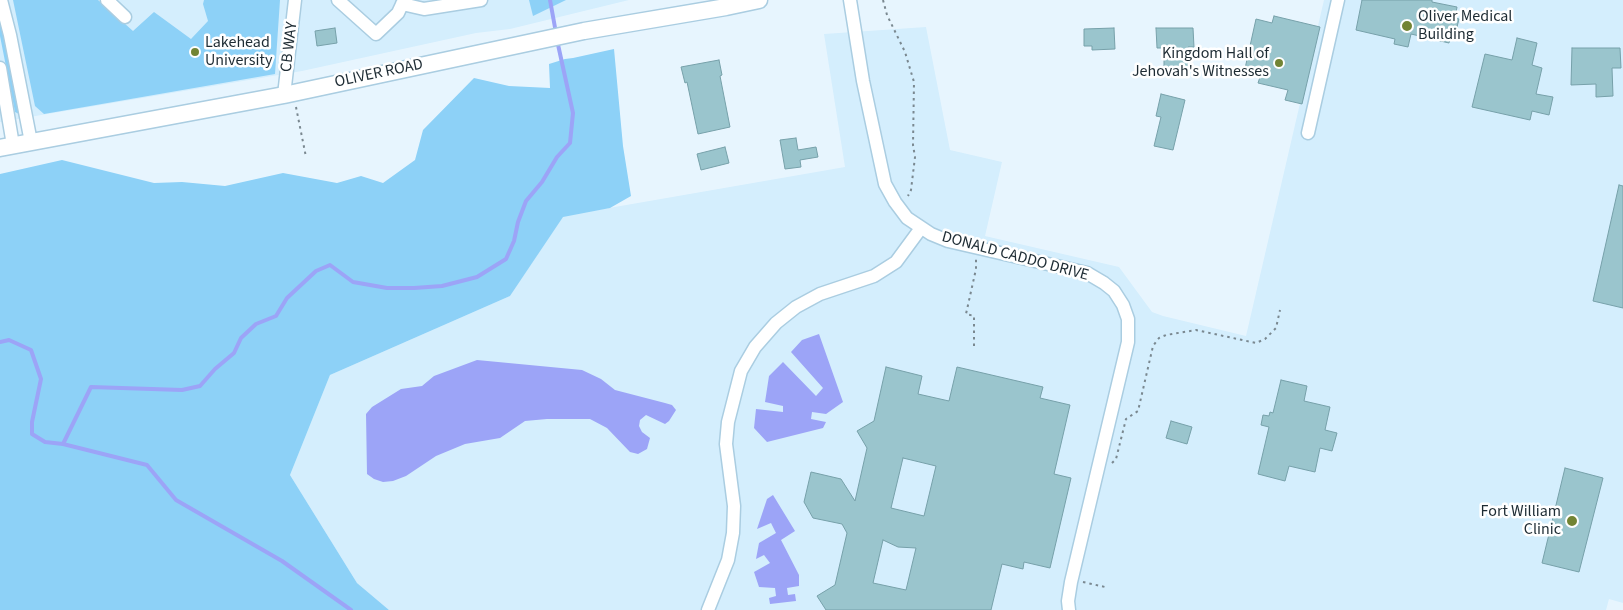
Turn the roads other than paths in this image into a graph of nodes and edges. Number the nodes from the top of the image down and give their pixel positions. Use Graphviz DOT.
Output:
graph roads {
  1 [pos="1,0"];
  2 [pos="107,0"];
  3 [pos="295,0"];
  4 [pos="338,0"];
  5 [pos="481,0"];
  6 [pos="759,0"];
  7 [pos="850,0"];
  8 [pos="1338,0"];
  9 [pos="403,2"];
  10 [pos="726,4"];
  11 [pos="125,17"];
  12 [pos="0,68"];
  13 [pos="288,94"];
  14 [pos="1308,133"];
  15 [pos="31,142"];
  16 [pos="6,146"];
  17 [pos="921,228"];
  18 [pos="708,610"];
  19 [pos="1069,610"];
  1 -- 15 [label="street"];
  2 -- 11 [label="street"];
  3 -- 13 [label="street, CB WAY"];
  4 -- 9 [label="street"];
  5 -- 9 [label="street"];
  6 -- 10 [label="main road, OLIVER ROAD"];
  7 -- 17 [label="street, DONALD CADDO DRIVE"];
  8 -- 14 [label="street"];
  10 -- 13 [label="main road, OLIVER ROAD"];
  12 -- 16 [label="street"];
  13 -- 15 [label="main road, OLIVER ROAD"];
  15 -- 16 [label="main road, OLIVER ROAD"];
  17 -- 18 [label="street"];
  17 -- 19 [label="street, DONALD CADDO DRIVE"];
}
